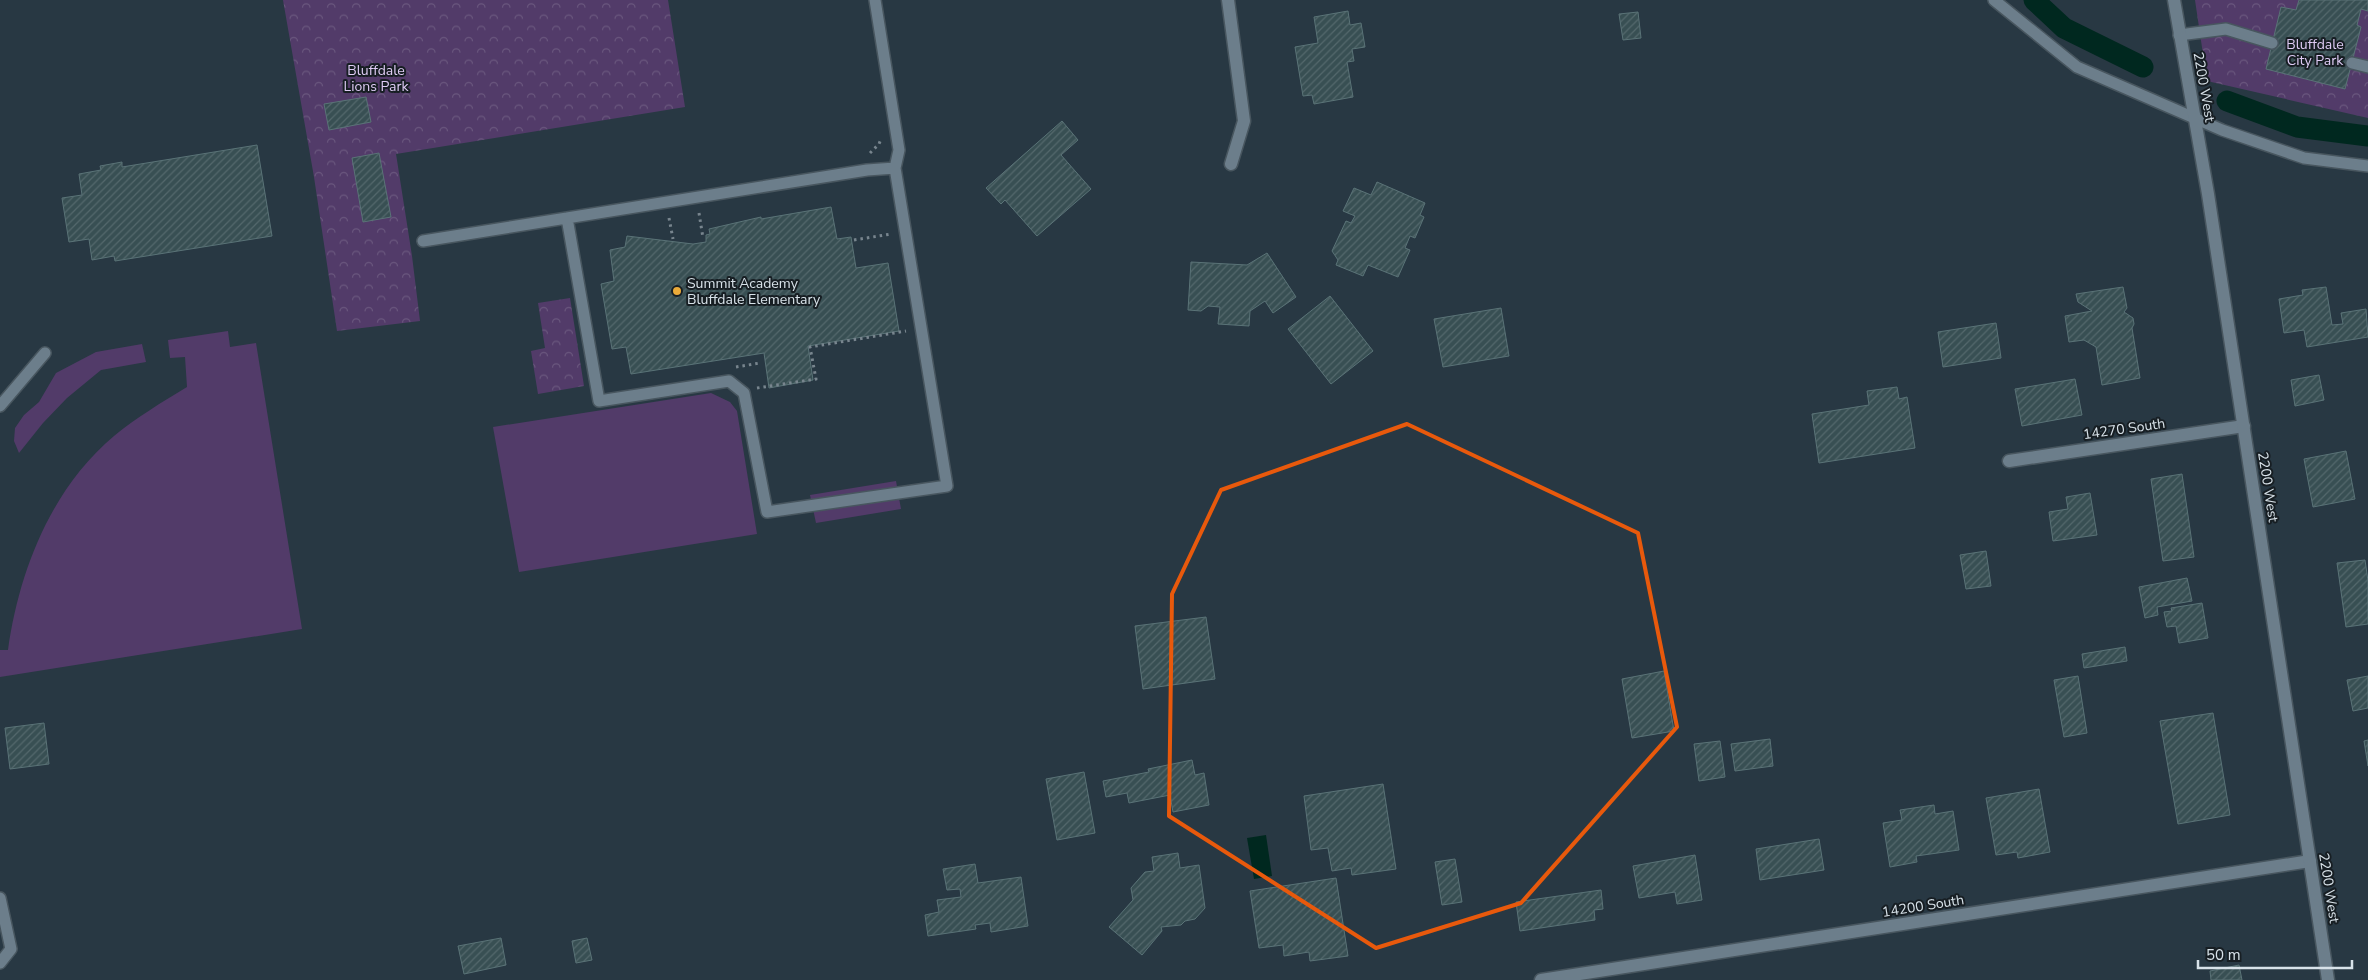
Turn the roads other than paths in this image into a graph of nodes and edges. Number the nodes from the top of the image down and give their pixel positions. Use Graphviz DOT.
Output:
graph roads {
  1 [pos="875,0"];
  2 [pos="1228,0"];
  3 [pos="1994,0"];
  4 [pos="2174,0"];
  5 [pos="2179,35"];
  6 [pos="2272,43"];
  7 [pos="2352,62"];
  8 [pos="2368,67"];
  9 [pos="2194,118"];
  10 [pos="1231,164"];
  11 [pos="2368,166"];
  12 [pos="895,168"];
  13 [pos="567,218"];
  14 [pos="423,241"];
  15 [pos="45,353"];
  16 [pos="0,406"];
  17 [pos="2244,426"];
  18 [pos="2010,461"];
  19 [pos="2310,861"];
  20 [pos="0,898"];
  21 [pos="0,963"];
  22 [pos="1541,980"];
  23 [pos="2328,980"];
  1 -- 12 [label="lane"];
  2 -- 10 [label="street"];
  3 -- 9 [label="lane"];
  4 -- 5 [label="street, 2200 West"];
  5 -- 6 [label="lane"];
  5 -- 9 [label="street, 2200 West"];
  7 -- 8 [label="lane"];
  9 -- 11 [label="lane"];
  9 -- 17 [label="street, 2200 West"];
  12 -- 13 [label="lane"];
  12 -- 13 [label="lane"];
  13 -- 14 [label="lane"];
  15 -- 16 [label="lane"];
  17 -- 18 [label="street, 14270 South"];
  17 -- 19 [label="street, 2200 West"];
  19 -- 22 [label="street, 14200 South"];
  19 -- 23 [label="street, 2200 West"];
  20 -- 21 [label="lane"];
}
